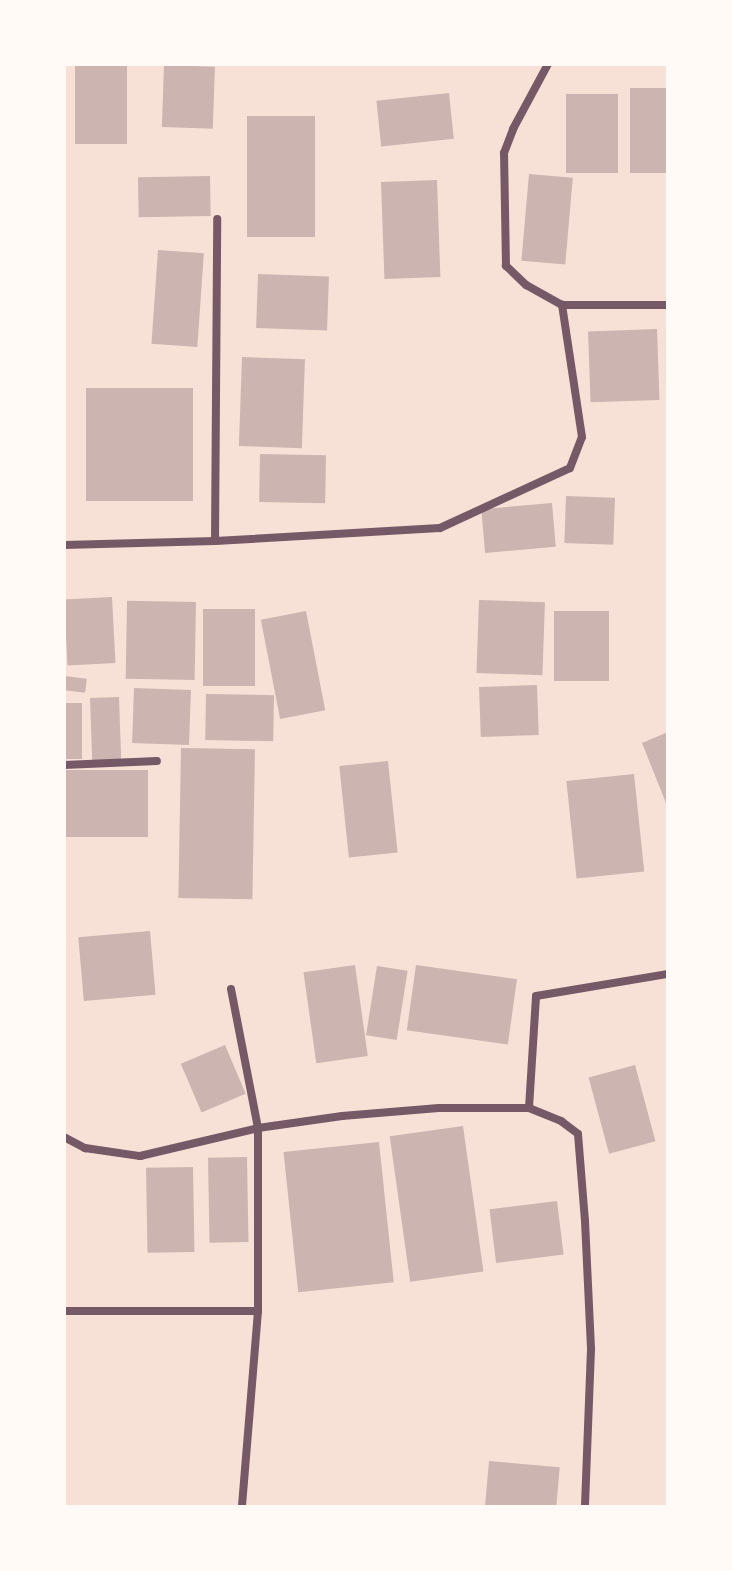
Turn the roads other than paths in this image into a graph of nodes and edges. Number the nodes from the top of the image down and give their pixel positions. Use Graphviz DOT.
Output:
graph roads {
  1 [pos="548,64"];
  2 [pos="217,219"];
  3 [pos="562,305"];
  4 [pos="668,305"];
  5 [pos="215,541"];
  6 [pos="64,545"];
  7 [pos="157,761"];
  8 [pos="64,765"];
  9 [pos="668,974"];
  10 [pos="231,989"];
  11 [pos="529,1108"];
  12 [pos="258,1128"];
  13 [pos="64,1137"];
  14 [pos="64,1311"];
  15 [pos="258,1311"];
  16 [pos="242,1507"];
  17 [pos="585,1507"];
  1 -- 3 [label="street"];
  2 -- 5 [label="street"];
  3 -- 4 [label="street"];
  3 -- 5 [label="street"];
  5 -- 6 [label="street"];
  7 -- 8 [label="street"];
  9 -- 11 [label="street"];
  10 -- 12 [label="street"];
  11 -- 12 [label="street"];
  11 -- 17 [label="street"];
  12 -- 13 [label="street"];
  12 -- 15 [label="street"];
  14 -- 15 [label="street"];
  15 -- 16 [label="street"];
}
